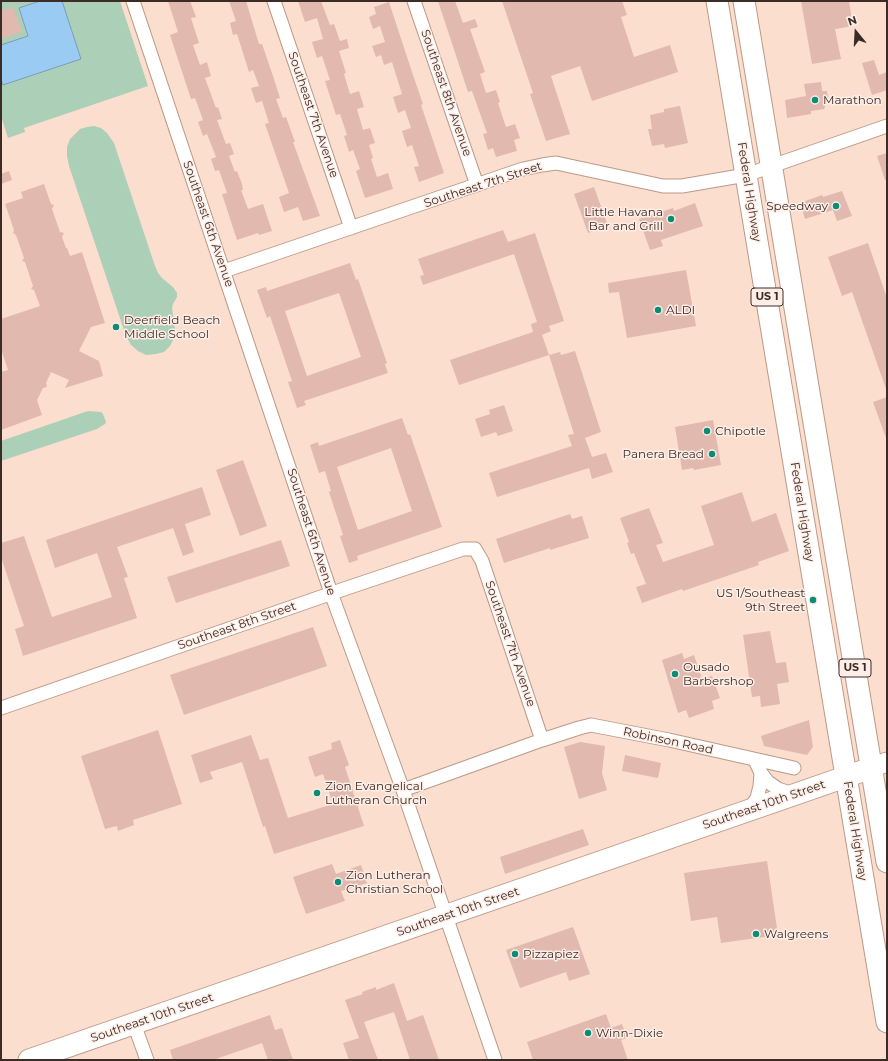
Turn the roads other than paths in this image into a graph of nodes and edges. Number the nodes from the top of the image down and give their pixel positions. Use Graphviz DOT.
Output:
graph roads {
  1 [pos="133,1"];
  2 [pos="274,1"];
  3 [pos="414,1"];
  4 [pos="717,1"];
  5 [pos="744,1"];
  6 [pos="887,126"];
  7 [pos="772,168"];
  8 [pos="746,175"];
  9 [pos="477,185"];
  10 [pos="351,228"];
  11 [pos="224,272"];
  12 [pos="774,344"];
  13 [pos="820,455"];
  14 [pos="794,458"];
  15 [pos="827,501"];
  16 [pos="475,549"];
  17 [pos="331,593"];
  18 [pos="1,708"];
  19 [pos="542,740"];
  20 [pos="755,760"];
  21 [pos="879,765"];
  22 [pos="794,768"];
  23 [pos="761,773"];
  24 [pos="846,776"];
  25 [pos="403,790"];
  26 [pos="793,794"];
  27 [pos="749,810"];
  28 [pos="887,862"];
  29 [pos="445,917"];
  30 [pos="881,957"];
  31 [pos="887,1022"];
  32 [pos="134,1024"];
  33 [pos="29,1060"];
  34 [pos="146,1060"];
  35 [pos="495,1060"];
  1 -- 11 [label="street, Southeast 6th Avenue"];
  2 -- 10 [label="street, Southeast 7th Avenue"];
  3 -- 9 [label="street, Southeast 8th Avenue"];
  4 -- 8 [label="main road, Federal Highway / US 1"];
  5 -- 7 [label="main road, US 1"];
  6 -- 7 [label="street, Southeast 7th Street"];
  7 -- 8 [label="street, Southeast 7th Street"];
  7 -- 13 [label="main road, US 1"];
  8 -- 9 [label="street, Southeast 7th Street"];
  8 -- 12 [label="main road, Federal Highway / US 1"];
  9 -- 10 [label="street, Southeast 7th Street"];
  10 -- 11 [label="street, Southeast 7th Street"];
  11 -- 17 [label="street, Southeast 6th Avenue"];
  12 -- 13 [label="main road"];
  12 -- 14 [label="main road, Federal Highway / US 1"];
  13 -- 15 [label="main road, US 1"];
  14 -- 15 [label="main road"];
  14 -- 24 [label="main road, Federal Highway / US 1"];
  15 -- 21 [label="main road, US 1"];
  16 -- 17 [label="street, Southeast 8th Street"];
  16 -- 19 [label="street, Southeast 7th Avenue"];
  17 -- 18 [label="street, Southeast 8th Street"];
  17 -- 25 [label="street, Southeast 6th Avenue"];
  19 -- 20 [label="street, Robinson Road"];
  19 -- 25 [label="street, Robinson Road"];
  20 -- 22 [label="street, Robinson Road"];
  20 -- 23 [label="street"];
  21 -- 24 [label="main road, Southeast 10th Street"];
  21 -- 28 [label="main road, US 1"];
  23 -- 26 [label="street"];
  23 -- 27 [label="street"];
  24 -- 26 [label="main road, Southeast 10th Street"];
  24 -- 30 [label="main road, Federal Highway / US 1"];
  25 -- 29 [label="street, Southeast 6th Avenue"];
  26 -- 27 [label="main road, Southeast 10th Street"];
  27 -- 29 [label="main road, Southeast 10th Street"];
  29 -- 32 [label="main road, Southeast 10th Street"];
  29 -- 35 [label="street, Southeast 6th Avenue"];
  30 -- 31 [label="main road, Federal Highway / US 1"];
  32 -- 33 [label="main road, Southeast 10th Street"];
  32 -- 34 [label="street"];
}
